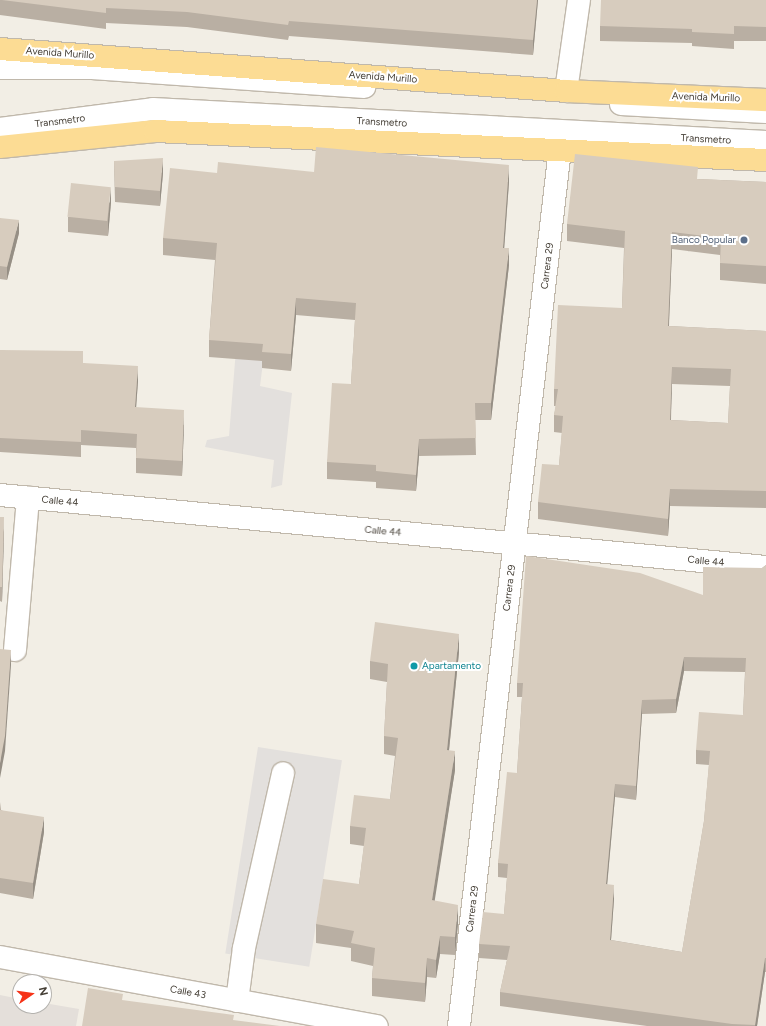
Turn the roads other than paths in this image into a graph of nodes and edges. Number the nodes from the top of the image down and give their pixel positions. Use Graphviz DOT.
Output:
graph roads {
  1 [pos="579,0"];
  2 [pos="0,49"];
  3 [pos="0,68"];
  4 [pos="566,91"];
  5 [pos="766,100"];
  6 [pos="766,112"];
  7 [pos="0,129"];
  8 [pos="766,142"];
  9 [pos="0,147"];
  10 [pos="560,149"];
  11 [pos="766,160"];
  12 [pos="0,495"];
  13 [pos="28,498"];
  14 [pos="514,543"];
  15 [pos="766,567"];
  16 [pos="15,650"];
  17 [pos="283,773"];
  18 [pos="0,958"];
  19 [pos="237,1000"];
  20 [pos="376,1026"];
  21 [pos="459,1026"];
  1 -- 4 [label="street"];
  2 -- 4 [label="main road, Avenida Murillo"];
  3 -- 6 [label="street"];
  4 -- 5 [label="main road, Avenida Murillo"];
  7 -- 8 [label="street, Transmetro"];
  9 -- 10 [label="main road"];
  10 -- 11 [label="main road"];
  10 -- 14 [label="street, Carrera 29"];
  12 -- 13 [label="street, Calle 44"];
  13 -- 14 [label="street, Calle 44"];
  13 -- 16 [label="street"];
  14 -- 15 [label="street, Calle 44"];
  14 -- 21 [label="street, Carrera 29"];
  17 -- 19 [label="street"];
  18 -- 19 [label="street, Calle 43"];
  19 -- 20 [label="street, Calle 43"];
}
